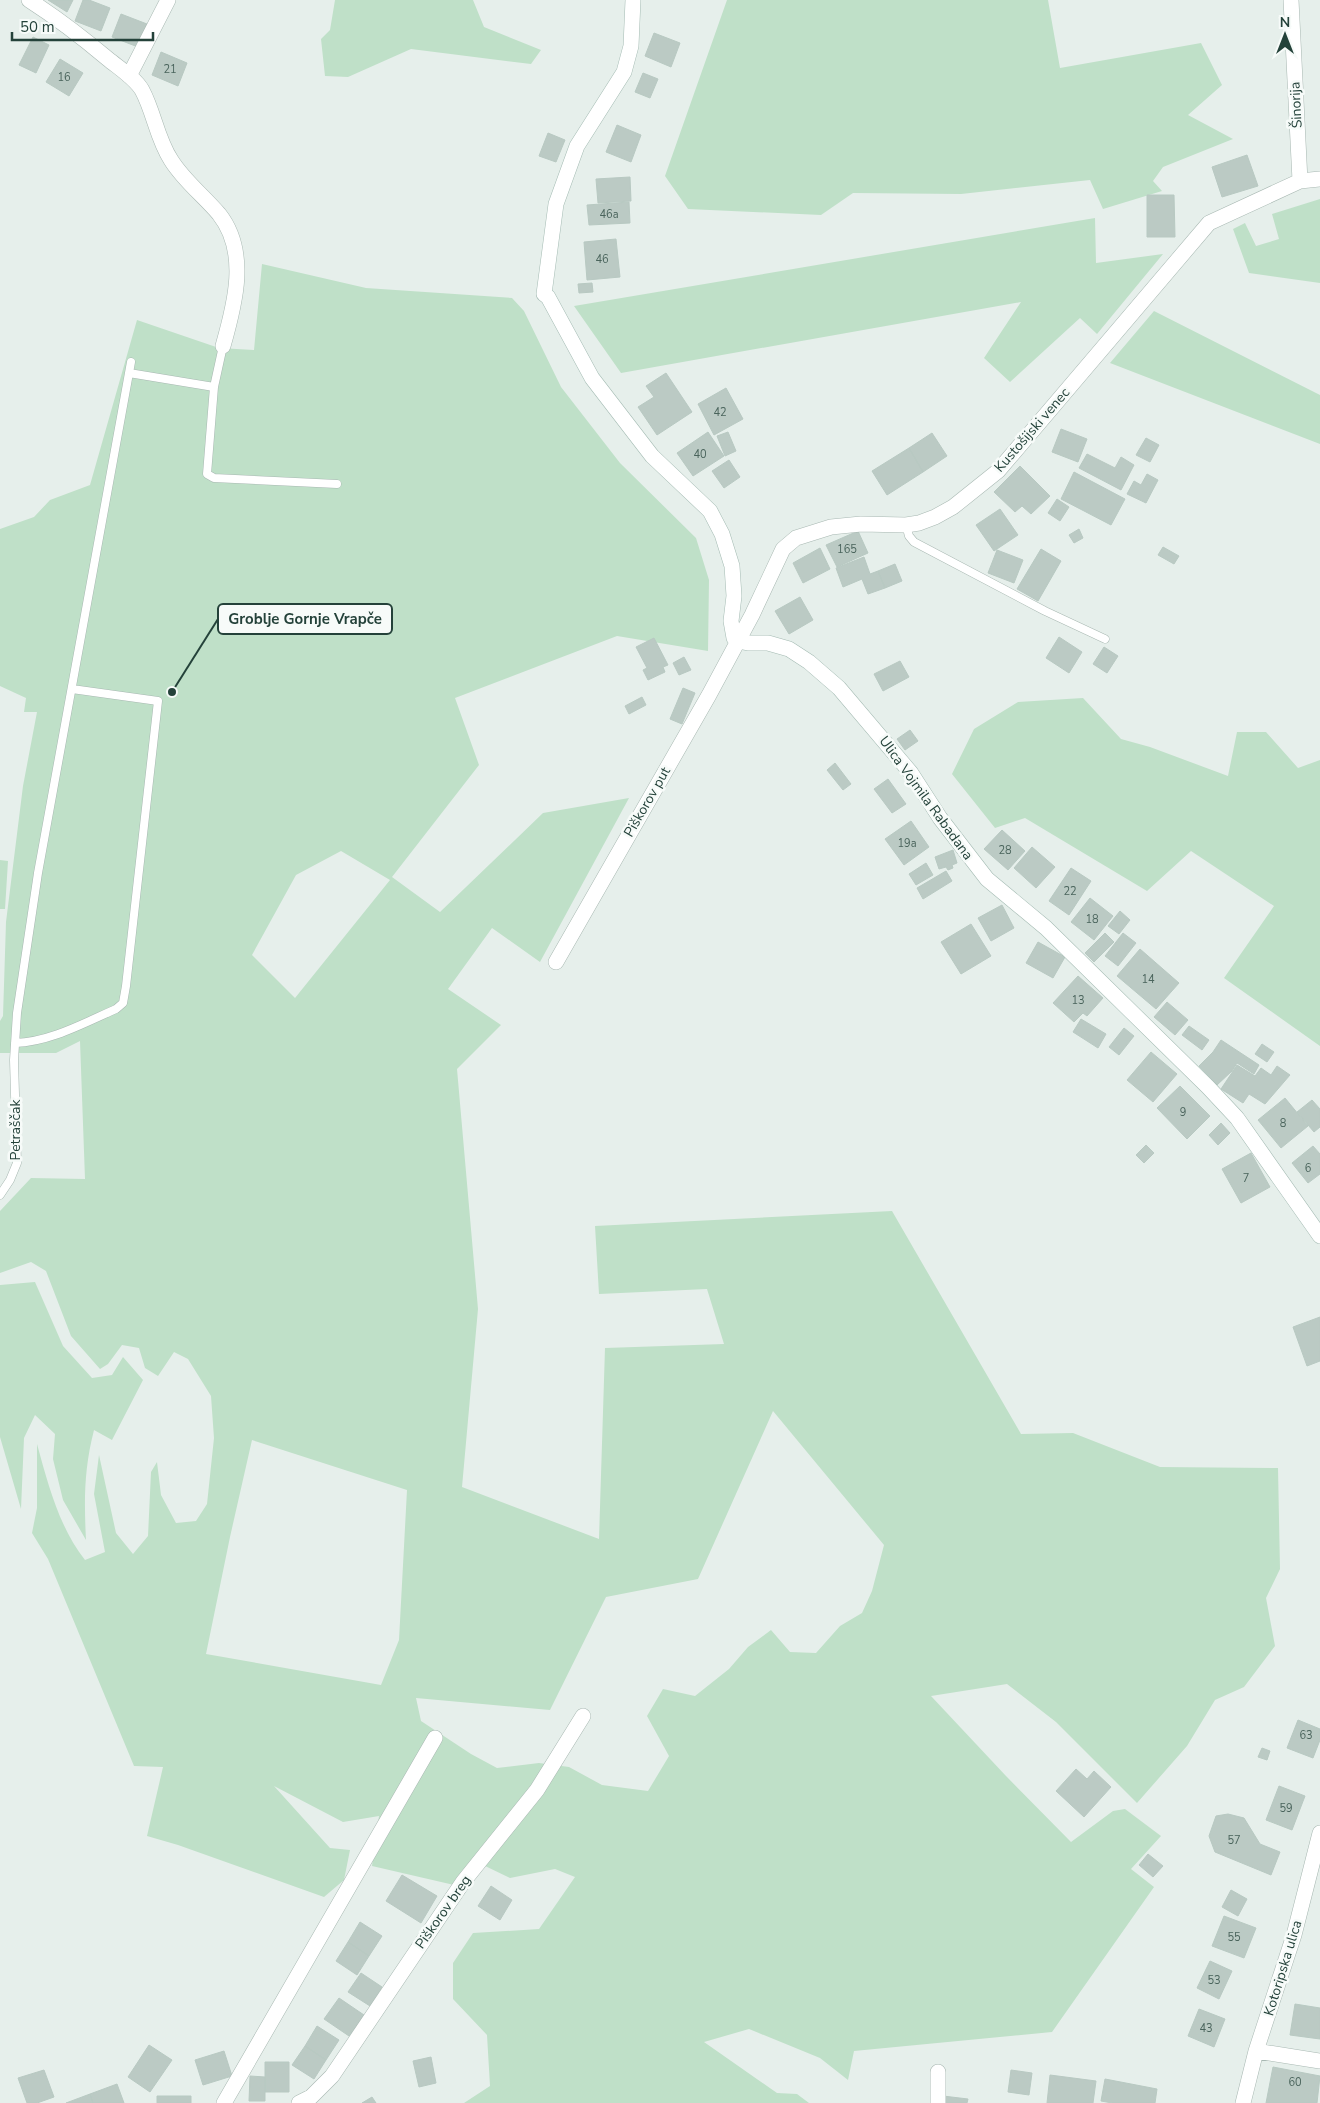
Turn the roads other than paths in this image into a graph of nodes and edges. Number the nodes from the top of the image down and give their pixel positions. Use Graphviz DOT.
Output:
graph roads {
  1 [pos="29,0"];
  2 [pos="168,0"];
  3 [pos="633,0"];
  4 [pos="1291,0"];
  5 [pos="129,76"];
  6 [pos="1320,179"];
  7 [pos="1300,181"];
  8 [pos="223,346"];
  9 [pos="131,362"];
  10 [pos="129,372"];
  11 [pos="214,387"];
  12 [pos="338,484"];
  13 [pos="906,525"];
  14 [pos="1105,639"];
  15 [pos="738,641"];
  16 [pos="72,689"];
  17 [pos="556,962"];
  18 [pos="15,1043"];
  19 [pos="0,1195"];
  20 [pos="1320,1236"];
  21 [pos="583,1716"];
  22 [pos="435,1738"];
  23 [pos="1320,1833"];
  24 [pos="1256,2051"];
  25 [pos="1320,2061"];
  26 [pos="938,2072"];
  27 [pos="224,2103"];
  28 [pos="299,2103"];
  29 [pos="938,2103"];
  30 [pos="1243,2103"];
  1 -- 5 [label="street"];
  2 -- 5 [label="street"];
  3 -- 15 [label="street"];
  4 -- 7 [label="street, Šinorija"];
  5 -- 8 [label="street"];
  6 -- 7 [label="street, Kustošijski venec"];
  7 -- 13 [label="street, Kustošijski venec"];
  8 -- 11 [label="lane"];
  9 -- 10 [label="lane, Petraščak"];
  10 -- 11 [label="lane"];
  10 -- 16 [label="lane, Petraščak"];
  11 -- 12 [label="lane"];
  13 -- 14 [label="lane"];
  13 -- 15 [label="street, Kustošijski venec"];
  15 -- 17 [label="street, Piškorov put"];
  15 -- 20 [label="street, Ulica Vojmila Rabadana"];
  16 -- 18 [label="lane, Petraščak"];
  16 -- 18 [label="lane"];
  18 -- 19 [label="lane, Petraščak"];
  21 -- 28 [label="street, Piškorov breg"];
  22 -- 27 [label="street"];
  23 -- 24 [label="street, Kotoripska ulica"];
  24 -- 25 [label="street"];
  24 -- 30 [label="street, Kotoripska ulica"];
  26 -- 29 [label="street"];
}
